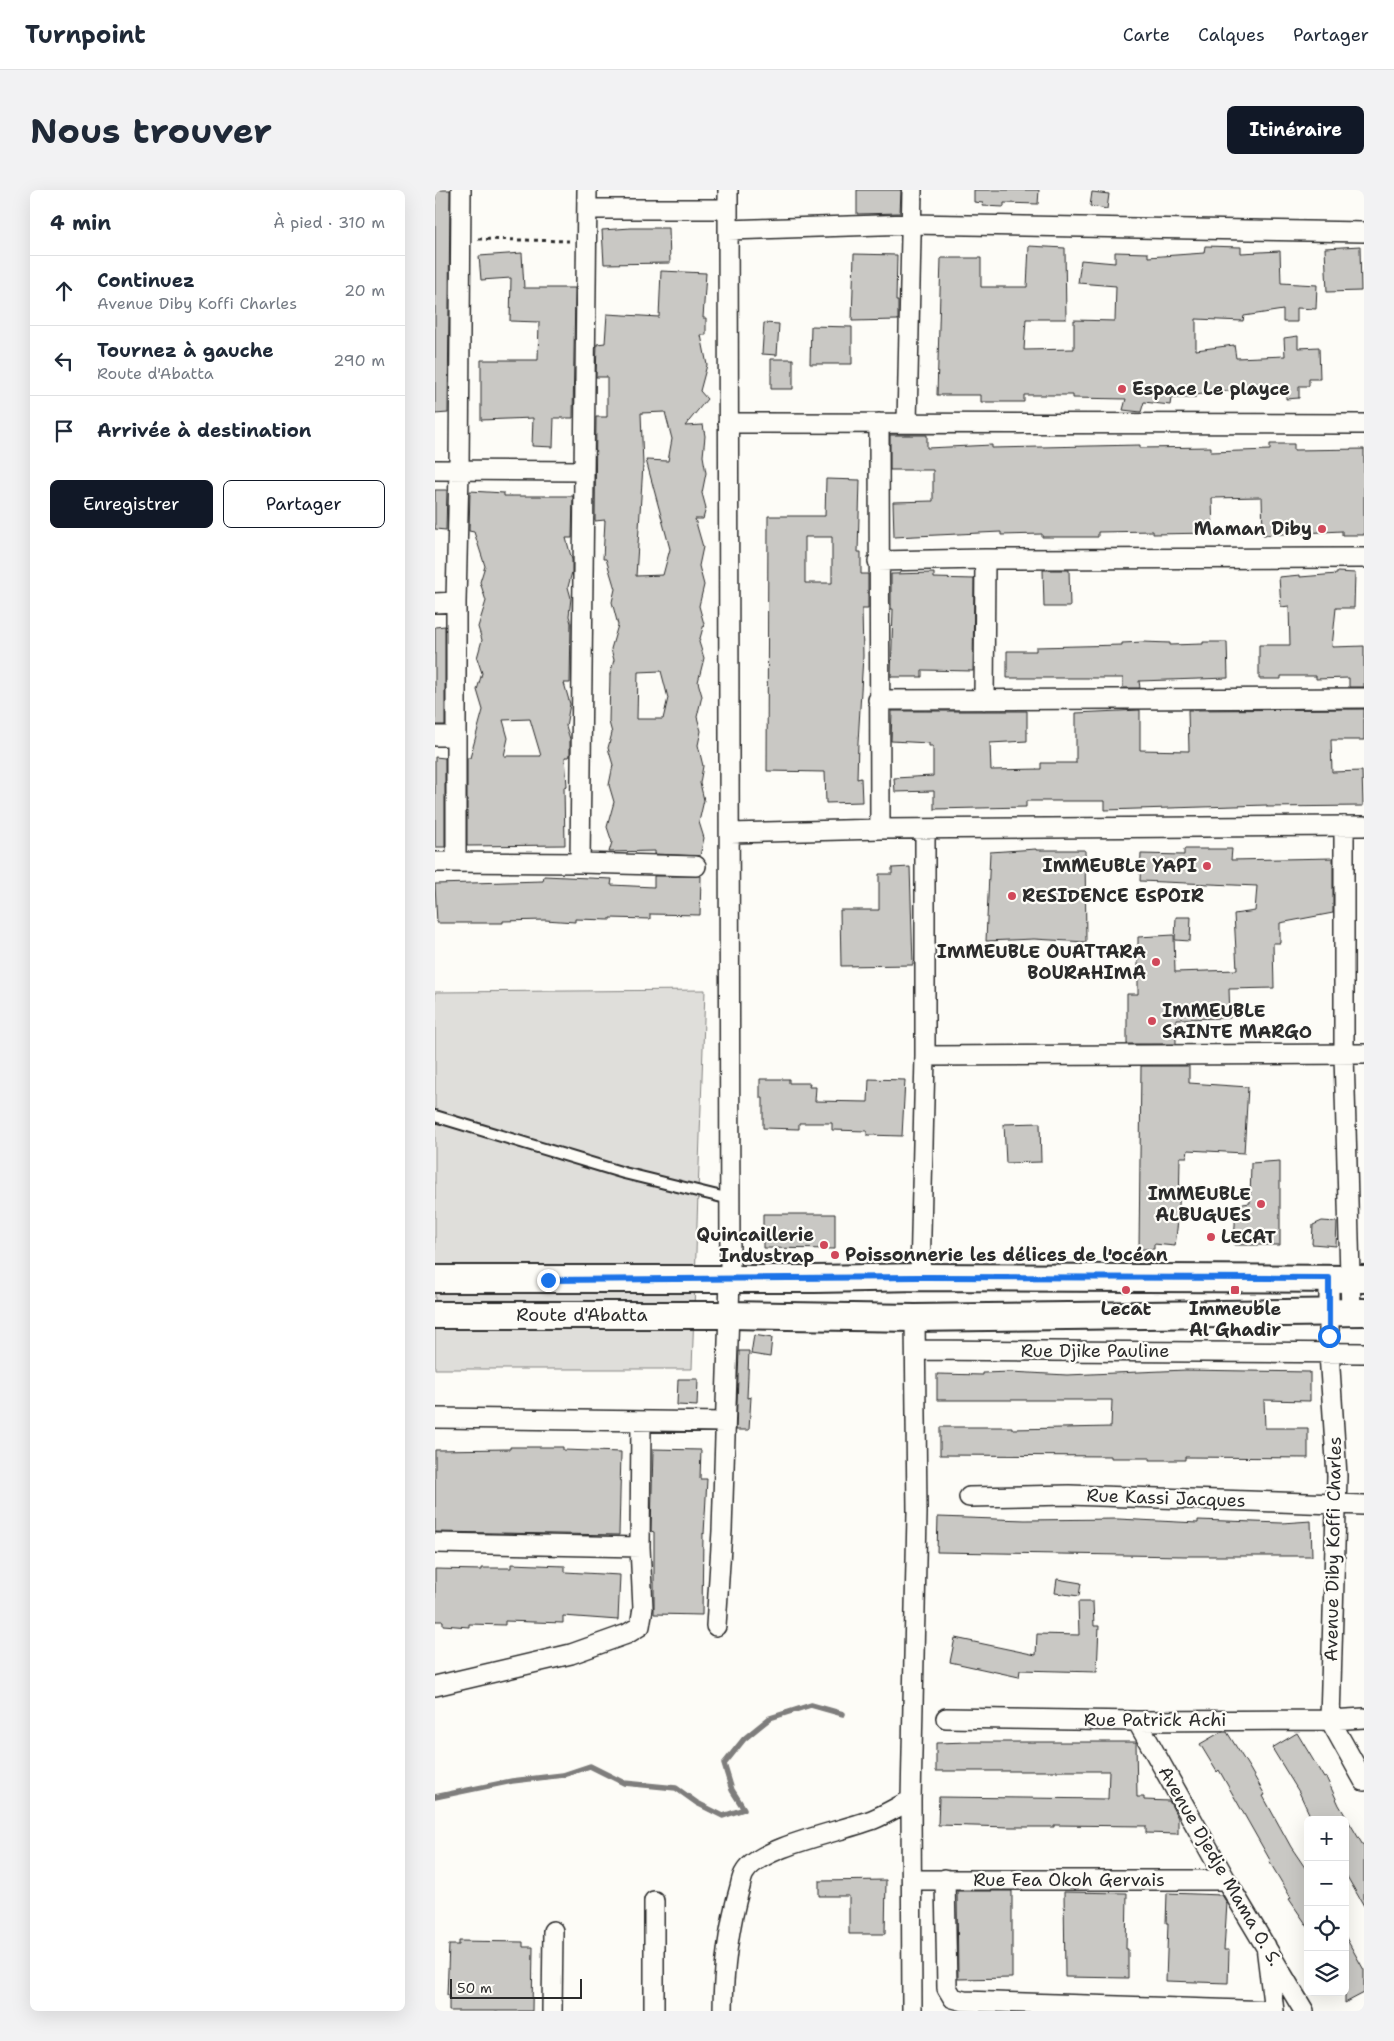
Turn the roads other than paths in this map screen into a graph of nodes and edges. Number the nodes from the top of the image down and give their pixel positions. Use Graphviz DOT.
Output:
graph roads {
  1 [pos="461,190"];
  2 [pos="587,190"];
  3 [pos="912,190"];
  4 [pos="729,199"];
  5 [pos="587,209"];
  6 [pos="911,224"];
  7 [pos="728,230"];
  8 [pos="1364,232"];
  9 [pos="729,423"];
  10 [pos="879,423"];
  11 [pos="907,423"];
  12 [pos="1364,424"];
  13 [pos="435,470"];
  14 [pos="459,470"];
  15 [pos="585,471"];
  16 [pos="1364,558"];
  17 [pos="985,559"];
  18 [pos="878,561"];
  19 [pos="435,602"];
  20 [pos="456,602"];
  21 [pos="1364,698"];
  22 [pos="878,700"];
  23 [pos="983,700"];
  24 [pos="435,736"];
  25 [pos="456,736"];
  26 [pos="1344,826"];
  27 [pos="1364,826"];
  28 [pos="880,829"];
  29 [pos="925,829"];
  30 [pos="729,833"];
  31 [pos="435,862"];
  32 [pos="456,862"];
  33 [pos="580,863"];
  34 [pos="696,866"];
  35 [pos="1344,1054"];
  36 [pos="1364,1054"];
  37 [pos="925,1056"];
  38 [pos="435,1116"];
  39 [pos="730,1199"];
  40 [pos="920,1277"];
  41 [pos="1348,1278"];
  42 [pos="435,1279"];
  43 [pos="730,1279"];
  44 [pos="1348,1312"];
  45 [pos="435,1315"];
  46 [pos="729,1315"];
  47 [pos="915,1318"];
  48 [pos="916,1350"];
  49 [pos="1329,1353"];
  50 [pos="1364,1353"];
  51 [pos="435,1418"];
  52 [pos="641,1422"];
  53 [pos="725,1422"];
  54 [pos="969,1497"];
  55 [pos="1336,1505"];
  56 [pos="1364,1505"];
  57 [pos="435,1543"];
  58 [pos="640,1547"];
  59 [pos="716,1626"];
  60 [pos="435,1686"];
  61 [pos="946,1718"];
  62 [pos="1364,1718"];
  63 [pos="1330,1720"];
  64 [pos="1137,1721"];
  65 [pos="1364,1781"];
  66 [pos="911,1800"];
  67 [pos="945,1879"];
  68 [pos="913,1880"];
  69 [pos="1226,1880"];
  70 [pos="654,1901"];
  71 [pos="553,1931"];
  72 [pos="1266,1946"];
  73 [pos="1155,2009"];
  74 [pos="552,2011"];
  75 [pos="654,2011"];
  76 [pos="723,2011"];
  77 [pos="912,2011"];
  78 [pos="1274,2011"];
  79 [pos="1304,2011"];
  1 -- 14 [label="street"];
  2 -- 5 [label="street"];
  3 -- 6 [label="street"];
  4 -- 5 [label="street"];
  4 -- 7 [label="street"];
  5 -- 15 [label="street"];
  6 -- 7 [label="street"];
  6 -- 8 [label="street"];
  6 -- 11 [label="street"];
  7 -- 9 [label="street"];
  9 -- 10 [label="street"];
  9 -- 30 [label="street"];
  10 -- 11 [label="street"];
  10 -- 18 [label="street"];
  11 -- 12 [label="street"];
  13 -- 14 [label="street"];
  14 -- 15 [label="street"];
  14 -- 20 [label="street"];
  15 -- 33 [label="street"];
  16 -- 17 [label="street"];
  17 -- 18 [label="street"];
  17 -- 23 [label="street"];
  18 -- 22 [label="street"];
  19 -- 20 [label="street"];
  20 -- 25 [label="street"];
  21 -- 23 [label="street"];
  22 -- 23 [label="street"];
  22 -- 28 [label="street"];
  24 -- 25 [label="street"];
  25 -- 32 [label="street"];
  26 -- 27 [label="street"];
  26 -- 29 [label="street"];
  26 -- 35 [label="street, Avenue Diby Koffi Charles"];
  28 -- 29 [label="street"];
  28 -- 30 [label="street"];
  29 -- 37 [label="street"];
  30 -- 39 [label="street"];
  31 -- 32 [label="street"];
  32 -- 33 [label="street"];
  33 -- 34 [label="street"];
  35 -- 36 [label="street"];
  35 -- 37 [label="street"];
  35 -- 41 [label="street, Avenue Diby Koffi Charles"];
  37 -- 40 [label="street"];
  38 -- 39 [label="lane"];
  39 -- 43 [label="street"];
  40 -- 41 [label="street, Route d'Abatta"];
  40 -- 43 [label="street, Route d'Abatta"];
  41 -- 44 [label="street, Avenue Diby Koffi Charles"];
  42 -- 43 [label="street, Route d'Abatta"];
  43 -- 46 [label="street"];
  44 -- 47 [label="street, Route d'Abatta"];
  44 -- 49 [label="street, Avenue Diby Koffi Charles"];
  45 -- 46 [label="street, Route d'Abatta"];
  46 -- 47 [label="street, Route d'Abatta"];
  46 -- 53 [label="street"];
  47 -- 48 [label="street"];
  48 -- 49 [label="street, Rue Djike Pauline"];
  48 -- 66 [label="street"];
  49 -- 50 [label="street, Rue Djike Pauline"];
  49 -- 55 [label="street, Avenue Diby Koffi Charles"];
  51 -- 52 [label="street"];
  52 -- 53 [label="street"];
  52 -- 58 [label="street"];
  53 -- 59 [label="street"];
  54 -- 55 [label="street, Rue Kassi Jacques"];
  55 -- 56 [label="street, Rue Kassi Jacques"];
  55 -- 63 [label="street, Avenue Diby Koffi Charles"];
  57 -- 58 [label="street"];
  58 -- 60 [label="street"];
  61 -- 64 [label="street, Rue Patrick Achi"];
  62 -- 63 [label="street, Rue Patrick Achi"];
  63 -- 64 [label="street, Rue Patrick Achi"];
  63 -- 65 [label="street"];
  64 -- 69 [label="street, Avenue Djedje Mama O. S."];
  66 -- 68 [label="street"];
  66 -- 76 [label="street"];
  67 -- 68 [label="street, Rue Fea Okoh Gervais"];
  67 -- 69 [label="street, Rue Fea Okoh Gervais"];
  67 -- 73 [label="street"];
  68 -- 77 [label="street"];
  69 -- 72 [label="street, Avenue Djedje Mama O. S."];
  70 -- 75 [label="street"];
  71 -- 74 [label="street"];
  72 -- 78 [label="street"];
  72 -- 79 [label="street, Avenue Djedje Mama O. S."];
  73 -- 78 [label="street"];
}
